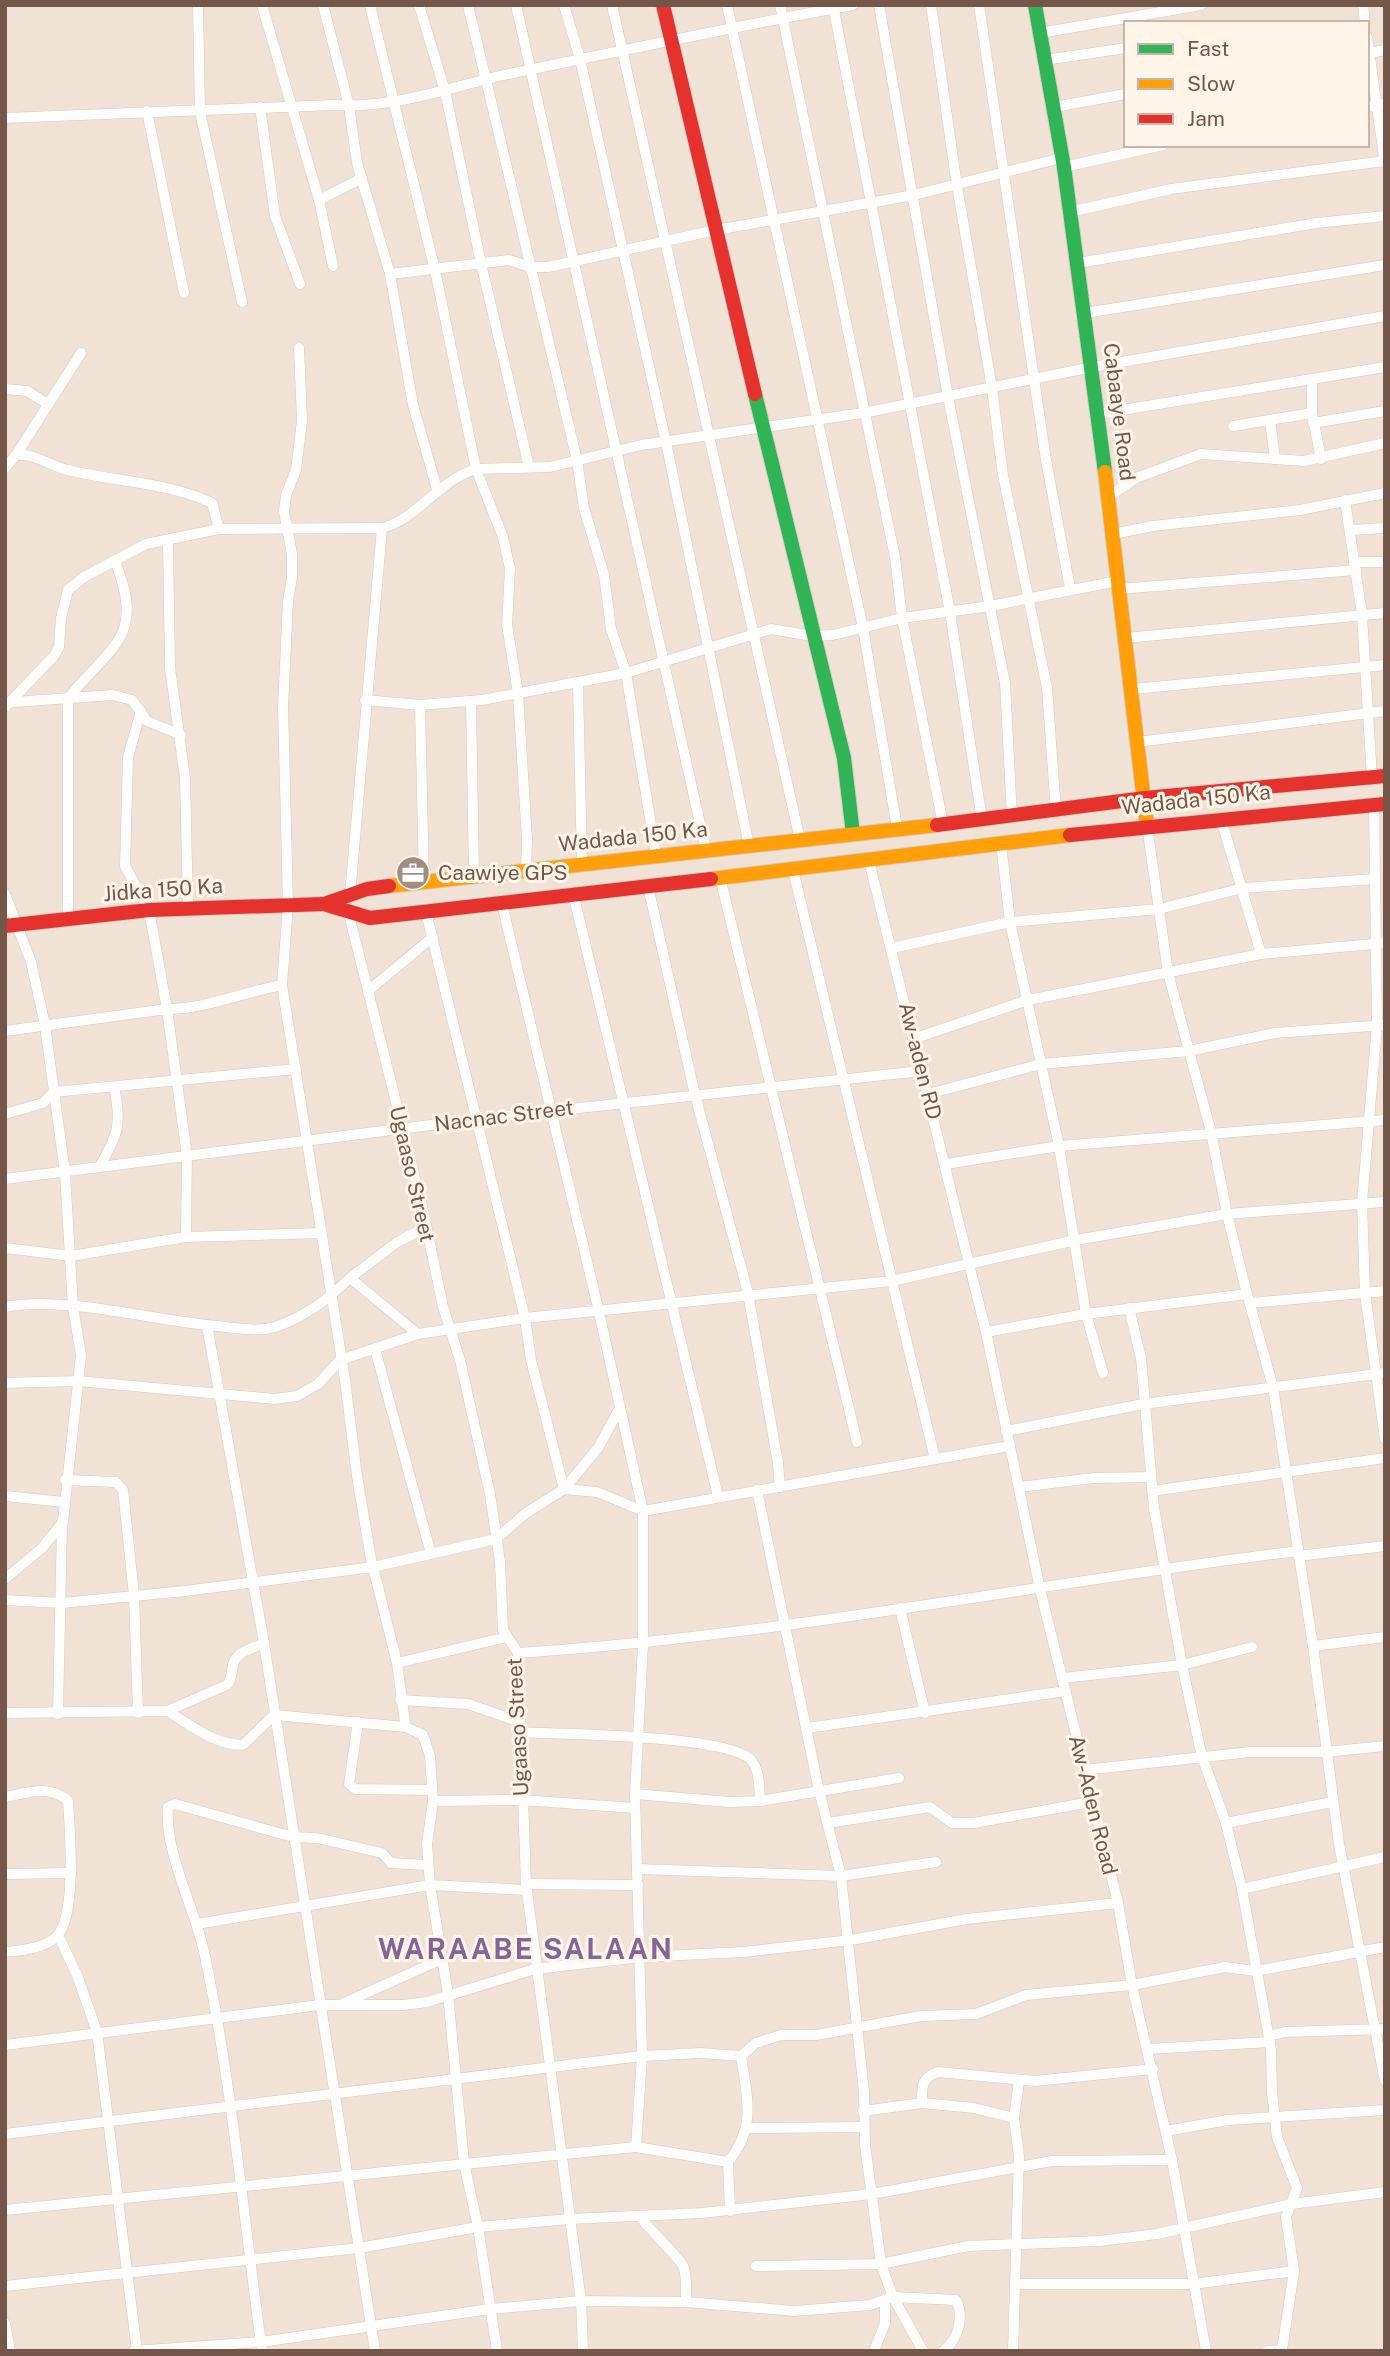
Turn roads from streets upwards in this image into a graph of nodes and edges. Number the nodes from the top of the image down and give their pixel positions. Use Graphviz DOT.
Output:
graph roads {
  1 [pos="198,5"];
  2 [pos="262,5"];
  3 [pos="323,5"];
  4 [pos="370,5"];
  5 [pos="419,5"];
  6 [pos="468,5"];
  7 [pos="516,5"];
  8 [pos="564,5"];
  9 [pos="612,5"];
  10 [pos="663,5"];
  11 [pos="727,5"];
  12 [pos="780,5"];
  13 [pos="853,5"];
  14 [pos="879,5"];
  15 [pos="931,5"];
  16 [pos="979,5"];
  17 [pos="1035,5"];
  18 [pos="1201,5"];
  19 [pos="833,7"];
  20 [pos="783,18"];
  21 [pos="732,27"];
  22 [pos="1040,33"];
  23 [pos="670,38"];
  24 [pos="1124,48"];
  25 [pos="1369,48"];
  26 [pos="622,50"];
  27 [pos="1385,50"];
  28 [pos="1370,53"];
  29 [pos="580,59"];
  30 [pos="1045,60"];
  31 [pos="530,70"];
  32 [pos="486,79"];
  33 [pos="445,90"];
  34 [pos="1124,94"];
  35 [pos="396,102"];
  36 [pos="349,106"];
  37 [pos="1376,106"];
  38 [pos="260,107"];
  39 [pos="293,107"];
  40 [pos="1054,107"];
  41 [pos="147,111"];
  42 [pos="200,112"];
  43 [pos="5,117"];
  44 [pos="1151,147"];
  45 [pos="1383,148"];
  46 [pos="1063,162"];
  47 [pos="1385,162"];
  48 [pos="1004,171"];
  49 [pos="362,178"];
  50 [pos="957,186"];
  51 [pos="914,195"];
  52 [pos="319,200"];
  53 [pos="869,203"];
  54 [pos="822,212"];
  55 [pos="1070,212"];
  56 [pos="1385,216"];
  57 [pos="774,222"];
  58 [pos="716,230"];
  59 [pos="665,242"];
  60 [pos="621,251"];
  61 [pos="573,262"];
  62 [pos="481,263"];
  63 [pos="1078,263"];
  64 [pos="1385,265"];
  65 [pos="333,266"];
  66 [pos="530,267"];
  67 [pos="435,270"];
  68 [pos="390,274"];
  69 [pos="300,284"];
  70 [pos="184,293"];
  71 [pos="242,302"];
  72 [pos="1085,313"];
  73 [pos="1385,316"];
  74 [pos="299,348"];
  75 [pos="81,353"];
  76 [pos="1093,367"];
  77 [pos="1385,367"];
  78 [pos="1033,379"];
  79 [pos="1312,379"];
  80 [pos="992,388"];
  81 [pos="5,389"];
  82 [pos="948,397"];
  83 [pos="48,404"];
  84 [pos="908,405"];
  85 [pos="1385,411"];
  86 [pos="863,414"];
  87 [pos="1098,414"];
  88 [pos="1313,418"];
  89 [pos="816,419"];
  90 [pos="1270,420"];
  91 [pos="1233,426"];
  92 [pos="763,428"];
  93 [pos="710,435"];
  94 [pos="666,442"];
  95 [pos="1385,443"];
  96 [pos="615,451"];
  97 [pos="16,455"];
  98 [pos="1275,459"];
  99 [pos="1321,459"];
  100 [pos="578,460"];
  101 [pos="529,467"];
  102 [pos="5,468"];
  103 [pos="476,469"];
  104 [pos="437,489"];
  105 [pos="1385,493"];
  106 [pos="1108,497"];
  107 [pos="1345,500"];
  108 [pos="382,528"];
  109 [pos="1385,528"];
  110 [pos="219,529"];
  111 [pos="286,529"];
  112 [pos="1350,530"];
  113 [pos="1113,534"];
  114 [pos="168,541"];
  115 [pos="115,561"];
  116 [pos="1385,562"];
  117 [pos="1355,566"];
  118 [pos="1119,585"];
  119 [pos="1070,588"];
  120 [pos="1028,597"];
  121 [pos="990,606"];
  122 [pos="950,612"];
  123 [pos="1385,613"];
  124 [pos="1362,615"];
  125 [pos="902,618"];
  126 [pos="863,628"];
  127 [pos="751,634"];
  128 [pos="812,636"];
  129 [pos="1126,638"];
  130 [pos="706,646"];
  131 [pos="664,662"];
  132 [pos="1385,665"];
  133 [pos="1365,666"];
  134 [pos="626,673"];
  135 [pos="578,684"];
  136 [pos="1133,689"];
  137 [pos="518,693"];
  138 [pos="68,698"];
  139 [pos="365,700"];
  140 [pos="471,701"];
  141 [pos="10,705"];
  142 [pos="420,705"];
  143 [pos="141,710"];
  144 [pos="1385,711"];
  145 [pos="1368,712"];
  146 [pos="181,735"];
  147 [pos="1138,742"];
  148 [pos="1378,777"];
  149 [pos="1144,798"];
  150 [pos="1379,804"];
  151 [pos="1056,811"];
  152 [pos="1012,817"];
  153 [pos="1221,819"];
  154 [pos="982,820"];
  155 [pos="943,824"];
  156 [pos="1147,826"];
  157 [pos="897,828"];
  158 [pos="853,834"];
  159 [pos="800,840"];
  160 [pos="1001,843"];
  161 [pos="749,846"];
  162 [pos="706,849"];
  163 [pos="656,855"];
  164 [pos="869,861"];
  165 [pos="582,864"];
  166 [pos="1379,865"];
  167 [pos="526,870"];
  168 [pos="793,870"];
  169 [pos="474,877"];
  170 [pos="720,877"];
  171 [pos="1375,879"];
  172 [pos="424,882"];
  173 [pos="648,886"];
  174 [pos="1243,888"];
  175 [pos="573,893"];
  176 [pos="5,894"];
  177 [pos="349,895"];
  178 [pos="324,904"];
  179 [pos="502,904"];
  180 [pos="288,905"];
  181 [pos="188,908"];
  182 [pos="1159,909"];
  183 [pos="149,910"];
  184 [pos="348,911"];
  185 [pos="426,912"];
  186 [pos="68,918"];
  187 [pos="1010,922"];
  188 [pos="11,925"];
  189 [pos="433,937"];
  190 [pos="1381,943"];
  191 [pos="892,948"];
  192 [pos="1261,954"];
  193 [pos="1168,973"];
  194 [pos="282,985"];
  195 [pos="368,991"];
  196 [pos="1028,1000"];
  197 [pos="166,1009"];
  198 [pos="1381,1025"];
  199 [pos="45,1026"];
  200 [pos="5,1031"];
  201 [pos="913,1039"];
  202 [pos="1189,1051"];
  203 [pos="1041,1064"];
  204 [pos="296,1069"];
  205 [pos="921,1071"];
  206 [pos="175,1080"];
  207 [pos="844,1080"];
  208 [pos="114,1087"];
  209 [pos="770,1087"];
  210 [pos="54,1092"];
  211 [pos="928,1094"];
  212 [pos="695,1095"];
  213 [pos="624,1103"];
  214 [pos="551,1111"];
  215 [pos="5,1114"];
  216 [pos="478,1119"];
  217 [pos="1385,1120"];
  218 [pos="1368,1122"];
  219 [pos="402,1129"];
  220 [pos="1211,1132"];
  221 [pos="308,1140"];
  222 [pos="1059,1146"];
  223 [pos="187,1156"];
  224 [pos="946,1164"];
  225 [pos="100,1166"];
  226 [pos="65,1173"];
  227 [pos="5,1180"];
  228 [pos="1385,1202"];
  229 [pos="1362,1203"];
  230 [pos="1227,1214"];
  231 [pos="425,1227"];
  232 [pos="320,1233"];
  233 [pos="186,1237"];
  234 [pos="1076,1240"];
  235 [pos="5,1248"];
  236 [pos="71,1256"];
  237 [pos="970,1262"];
  238 [pos="350,1278"];
  239 [pos="892,1280"];
  240 [pos="819,1286"];
  241 [pos="1385,1292"];
  242 [pos="748,1293"];
  243 [pos="1364,1293"];
  244 [pos="330,1297"];
  245 [pos="1248,1298"];
  246 [pos="673,1303"];
  247 [pos="5,1307"];
  248 [pos="73,1307"];
  249 [pos="1129,1308"];
  250 [pos="599,1312"];
  251 [pos="1086,1314"];
  252 [pos="525,1318"];
  253 [pos="207,1325"];
  254 [pos="451,1330"];
  255 [pos="986,1332"];
  256 [pos="418,1334"];
  257 [pos="375,1349"];
  258 [pos="340,1360"];
  259 [pos="1103,1373"];
  260 [pos="1381,1373"];
  261 [pos="78,1381"];
  262 [pos="5,1382"];
  263 [pos="1273,1387"];
  264 [pos="219,1393"];
  265 [pos="1143,1404"];
  266 [pos="620,1408"];
  267 [pos="1006,1431"];
  268 [pos="1385,1440"];
  269 [pos="857,1442"];
  270 [pos="1009,1446"];
  271 [pos="1385,1458"];
  272 [pos="935,1459"];
  273 [pos="1287,1473"];
  274 [pos="1151,1477"];
  275 [pos="65,1480"];
  276 [pos="780,1486"];
  277 [pos="1018,1487"];
  278 [pos="564,1489"];
  279 [pos="757,1490"];
  280 [pos="1152,1491"];
  281 [pos="5,1496"];
  282 [pos="718,1496"];
  283 [pos="64,1502"];
  284 [pos="643,1510"];
  285 [pos="62,1522"];
  286 [pos="496,1539"];
  287 [pos="1385,1546"];
  288 [pos="1298,1553"];
  289 [pos="431,1554"];
  290 [pos="373,1567"];
  291 [pos="1164,1567"];
  292 [pos="5,1579"];
  293 [pos="253,1581"];
  294 [pos="1040,1589"];
  295 [pos="134,1595"];
  296 [pos="5,1600"];
  297 [pos="62,1602"];
  298 [pos="900,1608"];
  299 [pos="784,1625"];
  300 [pos="507,1637"];
  301 [pos="1385,1637"];
  302 [pos="264,1643"];
  303 [pos="643,1645"];
  304 [pos="1313,1646"];
  305 [pos="1252,1647"];
  306 [pos="518,1653"];
  307 [pos="397,1663"];
  308 [pos="1182,1665"];
  309 [pos="1063,1678"];
  310 [pos="1066,1691"];
  311 [pos="400,1700"];
  312 [pos="167,1711"];
  313 [pos="5,1713"];
  314 [pos="138,1713"];
  315 [pos="925,1713"];
  316 [pos="58,1714"];
  317 [pos="274,1715"];
  318 [pos="358,1722"];
  319 [pos="407,1727"];
  320 [pos="519,1727"];
  321 [pos="807,1728"];
  322 [pos="636,1737"];
  323 [pos="1385,1746"];
  324 [pos="1325,1752"];
  325 [pos="1202,1757"];
  326 [pos="1084,1770"];
  327 [pos="899,1778"];
  328 [pos="819,1791"];
  329 [pos="635,1794"];
  330 [pos="433,1795"];
  331 [pos="5,1797"];
  332 [pos="521,1800"];
  333 [pos="760,1801"];
  334 [pos="1091,1802"];
  335 [pos="1332,1802"];
  336 [pos="635,1808"];
  337 [pos="828,1823"];
  338 [pos="1226,1823"];
  339 [pos="293,1837"];
  340 [pos="1385,1857"];
  341 [pos="936,1862"];
  342 [pos="1342,1864"];
  343 [pos="427,1866"];
  344 [pos="637,1869"];
  345 [pos="71,1873"];
  346 [pos="5,1874"];
  347 [pos="841,1876"];
  348 [pos="430,1885"];
  349 [pos="638,1885"];
  350 [pos="526,1887"];
  351 [pos="1242,1889"];
  352 [pos="1118,1903"];
  353 [pos="305,1908"];
  354 [pos="197,1924"];
  355 [pos="58,1935"];
  356 [pos="851,1940"];
  357 [pos="1385,1947"];
  358 [pos="1362,1951"];
  359 [pos="5,1952"];
  360 [pos="641,1957"];
  361 [pos="442,1958"];
  362 [pos="535,1969"];
  363 [pos="1256,1971"];
  364 [pos="1132,1985"];
  365 [pos="448,1994"];
  366 [pos="341,2004"];
  367 [pos="320,2005"];
  368 [pos="216,2016"];
  369 [pos="859,2029"];
  370 [pos="1380,2030"];
  371 [pos="97,2032"];
  372 [pos="1269,2039"];
  373 [pos="5,2045"];
  374 [pos="1148,2049"];
  375 [pos="642,2056"];
  376 [pos="741,2056"];
  377 [pos="550,2069"];
  378 [pos="1153,2069"];
  379 [pos="457,2080"];
  380 [pos="1019,2081"];
  381 [pos="1385,2081"];
  382 [pos="334,2093"];
  383 [pos="922,2103"];
  384 [pos="229,2106"];
  385 [pos="1385,2110"];
  386 [pos="863,2111"];
  387 [pos="1275,2115"];
  388 [pos="1014,2118"];
  389 [pos="108,2121"];
  390 [pos="864,2127"];
  391 [pos="748,2128"];
  392 [pos="1166,2131"];
  393 [pos="5,2134"];
  394 [pos="636,2147"];
  395 [pos="562,2154"];
  396 [pos="1172,2160"];
  397 [pos="729,2162"];
  398 [pos="464,2163"];
  399 [pos="1018,2167"];
  400 [pos="348,2175"];
  401 [pos="240,2186"];
  402 [pos="1385,2192"];
  403 [pos="872,2194"];
  404 [pos="116,2199"];
  405 [pos="1292,2204"];
  406 [pos="5,2210"];
  407 [pos="730,2211"];
  408 [pos="640,2217"];
  409 [pos="569,2219"];
  410 [pos="1184,2227"];
  411 [pos="478,2228"];
  412 [pos="1016,2244"];
  413 [pos="359,2248"];
  414 [pos="250,2258"];
  415 [pos="881,2264"];
  416 [pos="756,2266"];
  417 [pos="127,2270"];
  418 [pos="1294,2271"];
  419 [pos="1015,2284"];
  420 [pos="1193,2284"];
  421 [pos="5,2286"];
  422 [pos="889,2298"];
  423 [pos="582,2301"];
  424 [pos="686,2302"];
  425 [pos="490,2309"];
  426 [pos="5,2323"];
  427 [pos="372,2328"];
  428 [pos="262,2346"];
  429 [pos="10,2351"];
  430 [pos="136,2351"];
  431 [pos="375,2351"];
  432 [pos="497,2351"];
  433 [pos="583,2351"];
  434 [pos="874,2351"];
  435 [pos="923,2351"];
  436 [pos="943,2351"];
  437 [pos="1013,2351"];
  438 [pos="1206,2351"];
  439 [pos="1267,2351"];
  1 -- 42 [label="street"];
  2 -- 39 [label="street"];
  3 -- 36 [label="street"];
  4 -- 35 [label="street"];
  5 -- 33 [label="street"];
  6 -- 32 [label="street"];
  7 -- 31 [label="street"];
  8 -- 29 [label="street"];
  9 -- 26 [label="street"];
  10 -- 23 [label="street"];
  11 -- 21 [label="street"];
  12 -- 20 [label="street"];
  13 -- 19 [label="street"];
  14 -- 51 [label="street"];
  15 -- 50 [label="street"];
  16 -- 48 [label="street"];
  17 -- 22 [label="street, Cabaaye Road"];
  18 -- 22 [label="street"];
  19 -- 20 [label="street"];
  19 -- 53 [label="street"];
  20 -- 21 [label="street"];
  20 -- 54 [label="street"];
  21 -- 23 [label="street"];
  21 -- 57 [label="street"];
  22 -- 30 [label="street, Cabaaye Road"];
  23 -- 26 [label="street"];
  23 -- 58 [label="street"];
  24 -- 30 [label="street"];
  25 -- 28 [label="street"];
  26 -- 29 [label="street"];
  26 -- 59 [label="street"];
  27 -- 28 [label="street"];
  28 -- 37 [label="street"];
  29 -- 31 [label="street"];
  29 -- 60 [label="street"];
  30 -- 40 [label="street, Cabaaye Road"];
  31 -- 32 [label="street"];
  31 -- 61 [label="street"];
  32 -- 33 [label="street"];
  32 -- 66 [label="street"];
  33 -- 35 [label="street"];
  33 -- 62 [label="street"];
  34 -- 40 [label="street"];
  35 -- 36 [label="street"];
  35 -- 67 [label="street"];
  36 -- 39 [label="street"];
  36 -- 49 [label="street"];
  37 -- 45 [label="street"];
  38 -- 39 [label="street"];
  38 -- 42 [label="street"];
  38 -- 69 [label="street"];
  39 -- 52 [label="street"];
  40 -- 46 [label="street, Cabaaye Road"];
  41 -- 42 [label="street"];
  41 -- 43 [label="street"];
  41 -- 70 [label="street"];
  42 -- 71 [label="street"];
  44 -- 46 [label="street"];
  45 -- 47 [label="street"];
  46 -- 48 [label="street"];
  46 -- 55 [label="street, Cabaaye Road"];
  47 -- 55 [label="street"];
  48 -- 50 [label="street"];
  48 -- 78 [label="street"];
  49 -- 52 [label="street"];
  49 -- 68 [label="street"];
  50 -- 51 [label="street"];
  50 -- 80 [label="street"];
  51 -- 53 [label="street"];
  51 -- 82 [label="street"];
  52 -- 65 [label="street"];
  53 -- 54 [label="street"];
  53 -- 84 [label="street"];
  54 -- 57 [label="street"];
  54 -- 86 [label="street"];
  55 -- 63 [label="street, Cabaaye Road"];
  56 -- 63 [label="street"];
  57 -- 58 [label="street"];
  57 -- 89 [label="street"];
  58 -- 59 [label="street"];
  58 -- 92 [label="street"];
  59 -- 60 [label="street"];
  59 -- 93 [label="street"];
  60 -- 61 [label="street"];
  60 -- 94 [label="street"];
  61 -- 66 [label="street"];
  61 -- 96 [label="street"];
  62 -- 66 [label="street"];
  62 -- 67 [label="street"];
  62 -- 101 [label="street"];
  63 -- 72 [label="street, Cabaaye Road"];
  64 -- 72 [label="street"];
  66 -- 100 [label="street"];
  67 -- 68 [label="street"];
  67 -- 103 [label="street"];
  68 -- 104 [label="street"];
  72 -- 76 [label="street, Cabaaye Road"];
  73 -- 76 [label="street"];
  74 -- 111 [label="street"];
  75 -- 83 [label="street"];
  76 -- 78 [label="street"];
  76 -- 87 [label="street, Cabaaye Road"];
  77 -- 79 [label="street"];
  78 -- 80 [label="street"];
  78 -- 119 [label="street"];
  79 -- 87 [label="street"];
  79 -- 88 [label="street"];
  80 -- 82 [label="street"];
  80 -- 120 [label="street"];
  81 -- 83 [label="street"];
  82 -- 84 [label="street"];
  82 -- 121 [label="street"];
  83 -- 97 [label="street"];
  84 -- 86 [label="street"];
  84 -- 122 [label="street"];
  85 -- 88 [label="street"];
  86 -- 89 [label="street"];
  86 -- 125 [label="street"];
  87 -- 106 [label="street, Cabaaye Road"];
  88 -- 90 [label="street"];
  88 -- 99 [label="street"];
  89 -- 92 [label="street"];
  89 -- 126 [label="street"];
  90 -- 91 [label="street"];
  90 -- 98 [label="street"];
  92 -- 93 [label="street"];
  92 -- 128 [label="street"];
  93 -- 94 [label="street"];
  93 -- 127 [label="street"];
  94 -- 96 [label="street"];
  94 -- 130 [label="street"];
  95 -- 99 [label="street"];
  96 -- 100 [label="street"];
  96 -- 131 [label="street"];
  97 -- 102 [label="street"];
  97 -- 110 [label="street"];
  98 -- 99 [label="street"];
  98 -- 106 [label="street"];
  100 -- 101 [label="street"];
  100 -- 134 [label="street"];
  101 -- 103 [label="street"];
  103 -- 104 [label="street"];
  103 -- 137 [label="street"];
  104 -- 108 [label="street"];
  105 -- 107 [label="street"];
  106 -- 113 [label="street, Cabaaye Road"];
  107 -- 112 [label="street"];
  107 -- 113 [label="street"];
  108 -- 111 [label="street"];
  108 -- 139 [label="street"];
  109 -- 112 [label="street"];
  110 -- 111 [label="street"];
  110 -- 114 [label="street"];
  111 -- 180 [label="street"];
  112 -- 117 [label="street"];
  113 -- 118 [label="street, Cabaaye Road"];
  114 -- 115 [label="street"];
  114 -- 146 [label="street"];
  115 -- 138 [label="street"];
  115 -- 141 [label="street"];
  116 -- 117 [label="street"];
  117 -- 118 [label="street"];
  117 -- 124 [label="street"];
  118 -- 119 [label="street"];
  118 -- 129 [label="street, Cabaaye Road"];
  119 -- 120 [label="street"];
  120 -- 121 [label="street"];
  120 -- 151 [label="street"];
  121 -- 122 [label="street"];
  121 -- 152 [label="street"];
  122 -- 125 [label="street"];
  122 -- 154 [label="street"];
  123 -- 124 [label="street"];
  124 -- 129 [label="street"];
  124 -- 133 [label="street"];
  125 -- 126 [label="street"];
  125 -- 155 [label="street"];
  126 -- 128 [label="street"];
  126 -- 157 [label="street"];
  127 -- 128 [label="street"];
  127 -- 130 [label="street"];
  127 -- 159 [label="street"];
  128 -- 158 [label="street"];
  129 -- 136 [label="street, Cabaaye Road"];
  130 -- 131 [label="street"];
  130 -- 161 [label="street"];
  131 -- 134 [label="street"];
  131 -- 162 [label="street"];
  132 -- 133 [label="street"];
  133 -- 136 [label="street"];
  133 -- 145 [label="street"];
  134 -- 135 [label="street"];
  134 -- 163 [label="street"];
  135 -- 137 [label="street"];
  135 -- 165 [label="street"];
  136 -- 147 [label="street, Cabaaye Road"];
  137 -- 140 [label="street"];
  137 -- 167 [label="street"];
  138 -- 141 [label="street"];
  138 -- 143 [label="street"];
  138 -- 186 [label="street"];
  139 -- 142 [label="street"];
  139 -- 177 [label="street"];
  140 -- 142 [label="street"];
  140 -- 169 [label="street"];
  142 -- 172 [label="street"];
  143 -- 146 [label="street"];
  143 -- 183 [label="street"];
  144 -- 145 [label="street"];
  145 -- 147 [label="street"];
  145 -- 148 [label="street"];
  146 -- 181 [label="street"];
  147 -- 149 [label="street, Cabaaye Road"];
  148 -- 149 [label="street, Wadada 150 Ka"];
  149 -- 151 [label="street, Wadada 150 Ka"];
  149 -- 156 [label="street, Cabaaye Road"];
  150 -- 153 [label="street, Wadada 150 Ka"];
  150 -- 166 [label="street"];
  151 -- 152 [label="street, Wadada 150 Ka"];
  152 -- 154 [label="street, Wadada 150 Ka"];
  153 -- 156 [label="street, Wadada 150 Ka"];
  153 -- 174 [label="street"];
  154 -- 155 [label="street, Wadada 150 Ka"];
  155 -- 157 [label="street, Wadada 150 Ka"];
  156 -- 160 [label="street, Wadada 150 Ka"];
  156 -- 182 [label="street"];
  157 -- 158 [label="street, Wadada 150 Ka"];
  158 -- 159 [label="street, Wadada 150 Ka"];
  159 -- 161 [label="street, Wadada 150 Ka"];
  160 -- 164 [label="street, Wadada 150 Ka"];
  160 -- 187 [label="street"];
  161 -- 162 [label="street, Wadada 150 Ka"];
  162 -- 163 [label="street, Wadada 150 Ka"];
  163 -- 165 [label="street, Wadada 150 Ka"];
  164 -- 168 [label="street, Wadada 150 Ka"];
  164 -- 191 [label="street, Aw-aden RD"];
  165 -- 167 [label="street, Wadada 150 Ka"];
  166 -- 171 [label="street"];
  167 -- 169 [label="street, Wadada 150 Ka"];
  168 -- 170 [label="street, Wadada 150 Ka"];
  168 -- 207 [label="street"];
  169 -- 172 [label="street, Wadada 150 Ka"];
  170 -- 173 [label="street, Wadada 150 Ka"];
  170 -- 209 [label="street"];
  171 -- 174 [label="street"];
  171 -- 190 [label="street"];
  172 -- 177 [label="street, Wadada 150 Ka"];
  173 -- 175 [label="street, Wadada 150 Ka"];
  173 -- 212 [label="street"];
  174 -- 182 [label="street"];
  174 -- 192 [label="street"];
  175 -- 179 [label="street, Wadada 150 Ka"];
  175 -- 213 [label="street"];
  176 -- 188 [label="street"];
  177 -- 178 [label="street, Wadada 150 Ka"];
  178 -- 180 [label="street, Jidka 150 Ka"];
  178 -- 184 [label="street, Wadada 150 Ka"];
  179 -- 185 [label="street, Wadada 150 Ka"];
  179 -- 214 [label="street"];
  180 -- 181 [label="street, Jidka 150 Ka"];
  180 -- 194 [label="street"];
  181 -- 183 [label="street, Jidka 150 Ka"];
  182 -- 187 [label="street"];
  182 -- 193 [label="street"];
  183 -- 186 [label="street, Jidka 150 Ka"];
  183 -- 197 [label="street"];
  184 -- 185 [label="street, Wadada 150 Ka"];
  184 -- 195 [label="street, Ugaaso Street"];
  185 -- 189 [label="street"];
  186 -- 188 [label="street, Jidka 150 Ka"];
  187 -- 191 [label="street"];
  187 -- 196 [label="street"];
  188 -- 199 [label="street"];
  189 -- 195 [label="street"];
  189 -- 216 [label="street"];
  190 -- 192 [label="street"];
  190 -- 198 [label="street"];
  191 -- 201 [label="street, Aw-aden RD"];
  192 -- 193 [label="street"];
  193 -- 196 [label="street"];
  193 -- 202 [label="street"];
  194 -- 197 [label="street"];
  194 -- 204 [label="street"];
  195 -- 219 [label="street, Ugaaso Street"];
  196 -- 201 [label="street"];
  196 -- 203 [label="street"];
  197 -- 199 [label="street"];
  197 -- 206 [label="street"];
  198 -- 202 [label="street"];
  198 -- 218 [label="street"];
  199 -- 200 [label="street"];
  199 -- 210 [label="street"];
  201 -- 205 [label="street, Aw-aden RD"];
  202 -- 203 [label="street"];
  202 -- 220 [label="street"];
  203 -- 211 [label="street"];
  203 -- 222 [label="street"];
  204 -- 206 [label="street"];
  204 -- 221 [label="street"];
  205 -- 207 [label="street, Nacnac Street"];
  205 -- 211 [label="street, Aw-aden RD"];
  206 -- 208 [label="street"];
  206 -- 223 [label="street"];
  207 -- 209 [label="street, Nacnac Street"];
  207 -- 239 [label="street"];
  208 -- 210 [label="street"];
  208 -- 225 [label="street"];
  209 -- 212 [label="street, Nacnac Street"];
  209 -- 240 [label="street"];
  210 -- 215 [label="street"];
  210 -- 226 [label="street"];
  211 -- 224 [label="street, Aw-aden RD"];
  212 -- 213 [label="street, Nacnac Street"];
  212 -- 242 [label="street"];
  213 -- 214 [label="street, Nacnac Street"];
  213 -- 246 [label="street"];
  214 -- 216 [label="street, Nacnac Street"];
  214 -- 250 [label="street"];
  216 -- 219 [label="street, Nacnac Street"];
  216 -- 252 [label="street"];
  217 -- 218 [label="street"];
  218 -- 220 [label="street"];
  218 -- 229 [label="street"];
  219 -- 221 [label="street, Nacnac Street"];
  219 -- 231 [label="street, Ugaaso Street"];
  220 -- 222 [label="street"];
  220 -- 230 [label="street"];
  221 -- 223 [label="street, Nacnac Street"];
  221 -- 232 [label="street"];
  222 -- 224 [label="street"];
  222 -- 234 [label="street"];
  223 -- 225 [label="street, Nacnac Street"];
  223 -- 233 [label="street"];
  224 -- 237 [label="street, Aw-aden RD"];
  225 -- 226 [label="street, Nacnac Street"];
  226 -- 227 [label="street, Nacnac Street"];
  226 -- 236 [label="street"];
  228 -- 229 [label="street"];
  229 -- 230 [label="street"];
  229 -- 243 [label="street"];
  230 -- 234 [label="street"];
  230 -- 245 [label="street"];
  231 -- 238 [label="street"];
  231 -- 254 [label="street, Ugaaso Street"];
  232 -- 233 [label="street"];
  232 -- 244 [label="street"];
  233 -- 236 [label="street"];
  234 -- 237 [label="street"];
  234 -- 251 [label="street"];
  235 -- 236 [label="street"];
  236 -- 248 [label="street"];
  237 -- 239 [label="street"];
  237 -- 255 [label="street, Aw-Aden Road"];
  238 -- 244 [label="street"];
  238 -- 256 [label="street"];
  239 -- 240 [label="street"];
  239 -- 272 [label="street"];
  240 -- 242 [label="street"];
  240 -- 269 [label="street"];
  241 -- 243 [label="street"];
  242 -- 246 [label="street"];
  242 -- 276 [label="street"];
  243 -- 245 [label="street"];
  243 -- 260 [label="street"];
  244 -- 253 [label="street"];
  244 -- 258 [label="street"];
  245 -- 249 [label="street"];
  245 -- 263 [label="street"];
  246 -- 250 [label="street"];
  246 -- 282 [label="street"];
  247 -- 248 [label="street"];
  248 -- 253 [label="street"];
  248 -- 261 [label="street"];
  249 -- 251 [label="street"];
  249 -- 265 [label="street"];
  250 -- 252 [label="street"];
  250 -- 266 [label="street"];
  251 -- 255 [label="street"];
  251 -- 259 [label="street"];
  252 -- 254 [label="street"];
  252 -- 278 [label="street"];
  253 -- 264 [label="street"];
  254 -- 256 [label="street"];
  254 -- 286 [label="street, Ugaaso Street"];
  255 -- 267 [label="street, Aw-Aden Road"];
  256 -- 257 [label="street"];
  257 -- 258 [label="street"];
  257 -- 289 [label="street"];
  258 -- 264 [label="street"];
  258 -- 290 [label="street"];
  260 -- 263 [label="street"];
  260 -- 268 [label="street"];
  261 -- 262 [label="street"];
  261 -- 264 [label="street"];
  261 -- 275 [label="street"];
  263 -- 265 [label="street"];
  263 -- 273 [label="street"];
  264 -- 293 [label="street"];
  265 -- 267 [label="street"];
  265 -- 274 [label="street"];
  266 -- 278 [label="street"];
  266 -- 284 [label="street"];
  267 -- 270 [label="street, Aw-Aden Road"];
  270 -- 272 [label="street"];
  270 -- 277 [label="street, Aw-Aden Road"];
  271 -- 273 [label="street"];
  272 -- 276 [label="street"];
  273 -- 280 [label="street"];
  273 -- 288 [label="street"];
  274 -- 277 [label="street"];
  274 -- 280 [label="street"];
  275 -- 283 [label="street"];
  275 -- 295 [label="street"];
  276 -- 279 [label="street"];
  277 -- 294 [label="street, Aw-Aden Road"];
  278 -- 284 [label="street"];
  278 -- 286 [label="street"];
  279 -- 282 [label="street"];
  279 -- 299 [label="street"];
  280 -- 291 [label="street"];
  281 -- 283 [label="street"];
  282 -- 284 [label="street"];
  283 -- 285 [label="street"];
  284 -- 303 [label="street"];
  285 -- 292 [label="street"];
  285 -- 297 [label="street"];
  286 -- 289 [label="street"];
  286 -- 300 [label="street, Ugaaso Street"];
  287 -- 288 [label="street"];
  288 -- 291 [label="street"];
  288 -- 304 [label="street"];
  289 -- 290 [label="street"];
  290 -- 293 [label="street"];
  290 -- 307 [label="street"];
  291 -- 294 [label="street"];
  291 -- 308 [label="street"];
  293 -- 295 [label="street"];
  293 -- 302 [label="street"];
  294 -- 298 [label="street"];
  294 -- 309 [label="street, Aw-Aden Road"];
  295 -- 297 [label="street"];
  295 -- 314 [label="street"];
  296 -- 297 [label="street"];
  297 -- 316 [label="street"];
  298 -- 299 [label="street"];
  298 -- 315 [label="street"];
  299 -- 303 [label="street"];
  299 -- 321 [label="street"];
  300 -- 306 [label="street, Ugaaso Street"];
  300 -- 307 [label="street"];
  301 -- 304 [label="street"];
  302 -- 312 [label="street"];
  302 -- 317 [label="street"];
  303 -- 306 [label="street"];
  303 -- 322 [label="street"];
  304 -- 324 [label="street"];
  305 -- 308 [label="street"];
  306 -- 320 [label="street, Ugaaso Street"];
  307 -- 311 [label="street"];
  308 -- 309 [label="street"];
  308 -- 325 [label="street"];
  309 -- 310 [label="street, Aw-Aden Road"];
  310 -- 315 [label="street"];
  310 -- 326 [label="street, Aw-Aden Road"];
  311 -- 319 [label="street"];
  311 -- 320 [label="street"];
  312 -- 314 [label="street"];
  312 -- 317 [label="street"];
  313 -- 316 [label="street"];
  314 -- 316 [label="street"];
  315 -- 321 [label="street"];
  317 -- 318 [label="street"];
  317 -- 339 [label="street"];
  318 -- 319 [label="street"];
  318 -- 330 [label="street"];
  319 -- 330 [label="street"];
  320 -- 322 [label="street"];
  320 -- 332 [label="street, Ugaaso Street"];
  321 -- 328 [label="street"];
  322 -- 329 [label="street"];
  322 -- 333 [label="street"];
  323 -- 324 [label="street"];
  324 -- 325 [label="street"];
  324 -- 335 [label="street"];
  325 -- 326 [label="street"];
  325 -- 338 [label="street"];
  326 -- 334 [label="street, Aw-Aden Road"];
  327 -- 328 [label="street"];
  328 -- 333 [label="street"];
  328 -- 337 [label="street"];
  329 -- 333 [label="street"];
  329 -- 336 [label="street"];
  330 -- 332 [label="street"];
  330 -- 343 [label="street"];
  331 -- 345 [label="street"];
  332 -- 336 [label="street"];
  332 -- 350 [label="street, Ugaaso Street"];
  334 -- 337 [label="street"];
  334 -- 352 [label="street, Aw-Aden Road"];
  335 -- 338 [label="street"];
  335 -- 342 [label="street"];
  336 -- 344 [label="street"];
  337 -- 347 [label="street"];
  338 -- 351 [label="street"];
  339 -- 343 [label="street"];
  339 -- 353 [label="street"];
  339 -- 354 [label="street"];
  340 -- 342 [label="street"];
  341 -- 347 [label="street"];
  342 -- 351 [label="street"];
  342 -- 358 [label="street"];
  343 -- 348 [label="street"];
  344 -- 347 [label="street"];
  344 -- 349 [label="street"];
  345 -- 346 [label="street"];
  345 -- 355 [label="street"];
  347 -- 356 [label="street"];
  348 -- 350 [label="street"];
  348 -- 353 [label="street"];
  348 -- 361 [label="street"];
  349 -- 350 [label="street"];
  349 -- 360 [label="street"];
  350 -- 362 [label="street, Ugaaso Street"];
  351 -- 363 [label="street"];
  352 -- 356 [label="street"];
  352 -- 364 [label="street, Aw-Aden Road"];
  353 -- 354 [label="street"];
  353 -- 367 [label="street"];
  354 -- 368 [label="street"];
  355 -- 359 [label="street"];
  355 -- 371 [label="street"];
  356 -- 360 [label="street"];
  356 -- 369 [label="street"];
  357 -- 358 [label="street"];
  358 -- 363 [label="street"];
  358 -- 370 [label="street"];
  360 -- 362 [label="street"];
  360 -- 375 [label="street"];
  361 -- 365 [label="street"];
  361 -- 366 [label="street"];
  362 -- 365 [label="street"];
  362 -- 377 [label="street, Ugaaso Street"];
  363 -- 364 [label="street"];
  363 -- 372 [label="street"];
  364 -- 369 [label="street"];
  364 -- 374 [label="street, Aw-Aden Road"];
  365 -- 366 [label="street"];
  365 -- 379 [label="street"];
  366 -- 367 [label="street"];
  367 -- 368 [label="street"];
  367 -- 382 [label="street"];
  368 -- 371 [label="street"];
  368 -- 384 [label="street"];
  369 -- 376 [label="street"];
  369 -- 386 [label="street"];
  370 -- 372 [label="street"];
  370 -- 381 [label="street"];
  371 -- 373 [label="street"];
  371 -- 389 [label="street"];
  372 -- 374 [label="street"];
  372 -- 387 [label="street"];
  374 -- 378 [label="street, Aw-Aden Road"];
  375 -- 376 [label="street"];
  375 -- 377 [label="street"];
  375 -- 394 [label="street"];
  376 -- 391 [label="street"];
  377 -- 379 [label="street"];
  377 -- 395 [label="street, Ugaaso Street"];
  378 -- 380 [label="street"];
  378 -- 392 [label="street, Aw-Aden Road"];
  379 -- 382 [label="street"];
  379 -- 398 [label="street"];
  380 -- 383 [label="street"];
  380 -- 388 [label="street"];
  382 -- 384 [label="street"];
  382 -- 400 [label="street"];
  383 -- 386 [label="street"];
  383 -- 388 [label="street"];
  384 -- 389 [label="street"];
  384 -- 401 [label="street"];
  385 -- 387 [label="street"];
  386 -- 390 [label="street"];
  387 -- 392 [label="street"];
  387 -- 405 [label="street"];
  388 -- 399 [label="street"];
  389 -- 393 [label="street"];
  389 -- 404 [label="street"];
  390 -- 391 [label="street"];
  390 -- 403 [label="street"];
  391 -- 397 [label="street"];
  392 -- 396 [label="street, Aw-Aden Road"];
  394 -- 395 [label="street"];
  394 -- 397 [label="street"];
  395 -- 398 [label="street"];
  395 -- 409 [label="street, Ugaaso Street"];
  396 -- 399 [label="street"];
  396 -- 410 [label="street, Aw-Aden Road"];
  397 -- 407 [label="street"];
  398 -- 400 [label="street"];
  398 -- 411 [label="street"];
  399 -- 403 [label="street"];
  399 -- 412 [label="street"];
  400 -- 401 [label="street"];
  400 -- 413 [label="street"];
  401 -- 404 [label="street"];
  401 -- 414 [label="street"];
  402 -- 405 [label="street"];
  403 -- 407 [label="street"];
  403 -- 415 [label="street"];
  404 -- 406 [label="street"];
  404 -- 417 [label="street"];
  405 -- 410 [label="street"];
  405 -- 418 [label="street"];
  407 -- 408 [label="street"];
  408 -- 409 [label="street"];
  408 -- 424 [label="street"];
  409 -- 411 [label="street"];
  409 -- 423 [label="street, Ugaaso Street"];
  410 -- 412 [label="street"];
  410 -- 420 [label="street, Aw-Aden Road"];
  411 -- 413 [label="street"];
  411 -- 425 [label="street"];
  412 -- 415 [label="street"];
  412 -- 419 [label="street"];
  413 -- 414 [label="street"];
  413 -- 427 [label="street"];
  414 -- 417 [label="street"];
  414 -- 428 [label="street"];
  415 -- 416 [label="street"];
  415 -- 422 [label="street"];
  417 -- 421 [label="street"];
  417 -- 430 [label="street"];
  418 -- 420 [label="street"];
  418 -- 439 [label="street"];
  419 -- 420 [label="street"];
  419 -- 437 [label="street"];
  420 -- 438 [label="street, Aw-Aden Road"];
  422 -- 424 [label="street"];
  422 -- 434 [label="street"];
  422 -- 435 [label="street"];
  422 -- 436 [label="street"];
  423 -- 424 [label="street"];
  423 -- 425 [label="street"];
  423 -- 433 [label="street, Ugaaso Street"];
  425 -- 427 [label="street"];
  425 -- 432 [label="street"];
  426 -- 429 [label="street"];
  427 -- 428 [label="street"];
  427 -- 431 [label="street"];
  428 -- 430 [label="street"];
}
